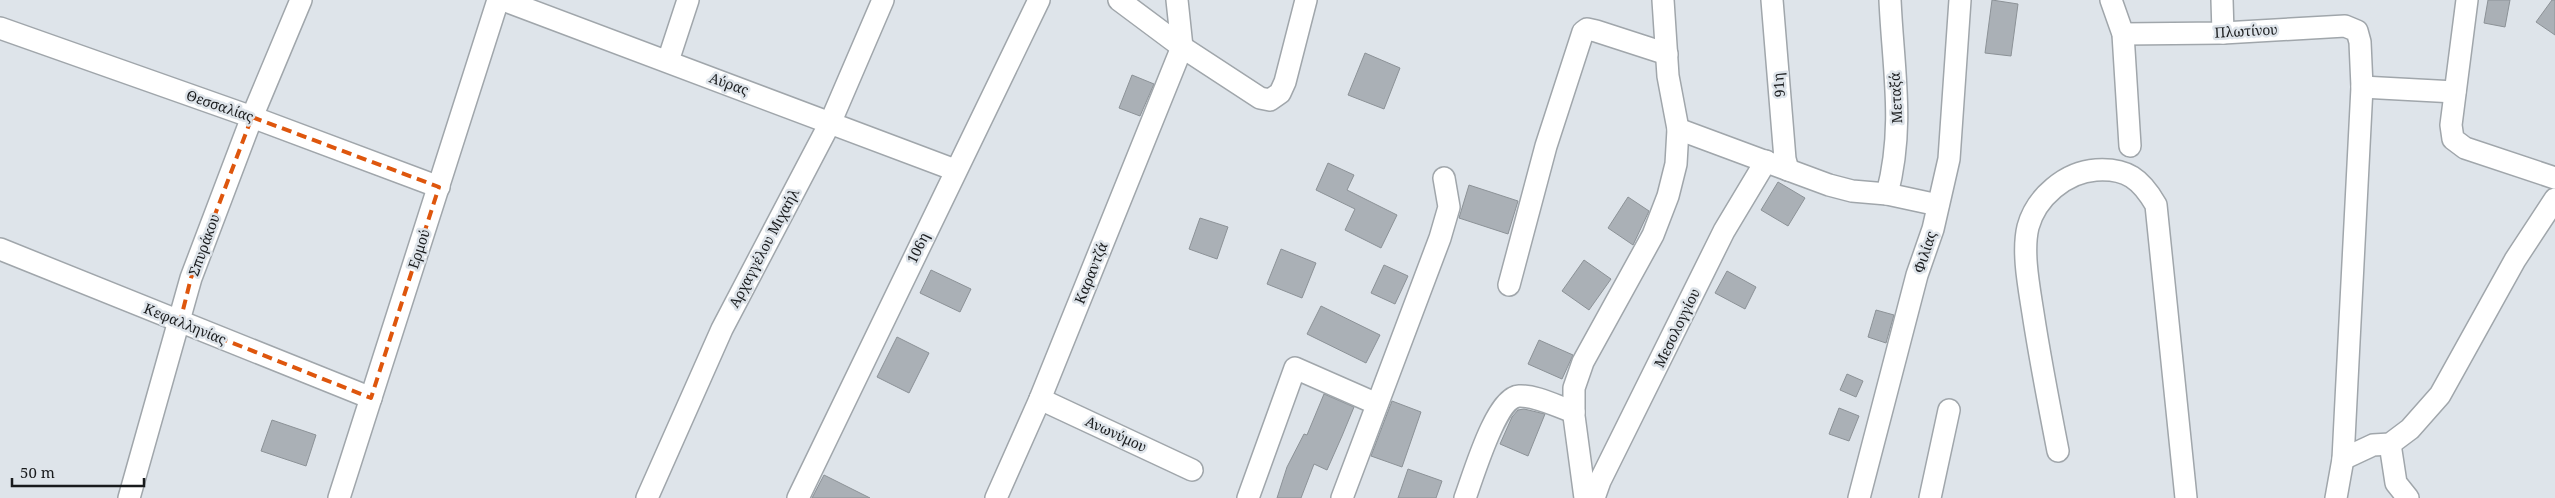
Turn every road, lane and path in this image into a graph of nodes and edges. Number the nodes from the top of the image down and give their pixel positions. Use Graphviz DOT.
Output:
graph roads {
  1 [pos="301,0"];
  2 [pos="498,0"];
  3 [pos="503,0"];
  4 [pos="688,0"];
  5 [pos="883,0"];
  6 [pos="1039,0"];
  7 [pos="1119,0"];
  8 [pos="1177,0"];
  9 [pos="1306,0"];
  10 [pos="1664,0"];
  11 [pos="1772,0"];
  12 [pos="1890,0"];
  13 [pos="1960,0"];
  14 [pos="2111,0"];
  15 [pos="2222,0"];
  16 [pos="2467,0"];
  17 [pos="0,28"];
  18 [pos="2223,32"];
  19 [pos="2123,34"];
  20 [pos="1182,47"];
  21 [pos="1667,54"];
  22 [pos="668,61"];
  23 [pos="2362,87"];
  24 [pos="2455,92"];
  25 [pos="252,117"];
  26 [pos="831,121"];
  27 [pos="1678,129"];
  28 [pos="2130,146"];
  29 [pos="1766,161"];
  30 [pos="955,170"];
  31 [pos="1788,170"];
  32 [pos="1444,178"];
  33 [pos="2555,178"];
  34 [pos="440,187"];
  35 [pos="1887,194"];
  36 [pos="2555,200"];
  37 [pos="1938,205"];
  38 [pos="0,249"];
  39 [pos="1510,285"];
  40 [pos="180,322"];
  41 [pos="371,398"];
  42 [pos="1040,399"];
  43 [pos="1377,404"];
  44 [pos="1949,410"];
  45 [pos="1574,412"];
  46 [pos="2390,444"];
  47 [pos="2058,451"];
  48 [pos="2343,459"];
  49 [pos="1192,470"];
  50 [pos="129,498"];
  51 [pos="338,498"];
  52 [pos="647,498"];
  53 [pos="798,498"];
  54 [pos="996,498"];
  55 [pos="1248,498"];
  56 [pos="1342,498"];
  57 [pos="1465,498"];
  58 [pos="1585,498"];
  59 [pos="1594,498"];
  60 [pos="1859,498"];
  61 [pos="1930,498"];
  62 [pos="2186,498"];
  63 [pos="2336,498"];
  64 [pos="2408,498"];
  1 -- 25 [label="street, Σπυράκου"];
  2 -- 34 [label="street, Ερμού"];
  3 -- 22 [label="street, Αύρας"];
  4 -- 22 [label="street"];
  5 -- 26 [label="street, Αρχαγγέλου Μιχαήλ"];
  6 -- 30 [label="street, 106η"];
  7 -- 20 [label="street"];
  8 -- 20 [label="street"];
  9 -- 20 [label="street"];
  10 -- 21 [label="street"];
  11 -- 31 [label="street, 91η"];
  12 -- 35 [label="street, Μεταξά"];
  13 -- 37 [label="street, Φιλίας"];
  14 -- 19 [label="street"];
  15 -- 18 [label="street"];
  16 -- 24 [label="street"];
  17 -- 25 [label="street, Θεσσαλίας"];
  18 -- 19 [label="street, Πλωτίνου"];
  18 -- 23 [label="street, Πλωτίνου"];
  19 -- 28 [label="street"];
  20 -- 42 [label="street, Καραντζά"];
  21 -- 27 [label="street"];
  21 -- 39 [label="street"];
  22 -- 26 [label="street, Αύρας"];
  23 -- 24 [label="street"];
  23 -- 48 [label="street"];
  24 -- 33 [label="street"];
  25 -- 34 [label="street, Θεσσαλίας"];
  25 -- 40 [label="street, Σπυράκου"];
  26 -- 30 [label="street, Αύρας"];
  26 -- 52 [label="street, Αρχαγγέλου Μιχαήλ"];
  27 -- 29 [label="street"];
  27 -- 45 [label="street"];
  29 -- 31 [label="street"];
  29 -- 59 [label="street, Μεσολογγίου"];
  30 -- 53 [label="street, 106η"];
  31 -- 35 [label="street"];
  32 -- 43 [label="street"];
  34 -- 41 [label="street, Ερμού"];
  35 -- 37 [label="street"];
  36 -- 46 [label="street"];
  37 -- 60 [label="street, Φιλίας"];
  38 -- 40 [label="street, Κεφαλληνίας"];
  40 -- 41 [label="street, Κεφαλληνίας"];
  40 -- 50 [label="street, Σπυράκου"];
  41 -- 51 [label="street, Ερμού"];
  42 -- 49 [label="street, Ανωνύμου"];
  42 -- 54 [label="street, Καραντζά"];
  43 -- 55 [label="street"];
  43 -- 56 [label="street"];
  44 -- 61 [label="street"];
  45 -- 57 [label="street"];
  45 -- 58 [label="street"];
  46 -- 48 [label="street"];
  46 -- 64 [label="street"];
  47 -- 62 [label="street"];
  48 -- 63 [label="street"];
}
